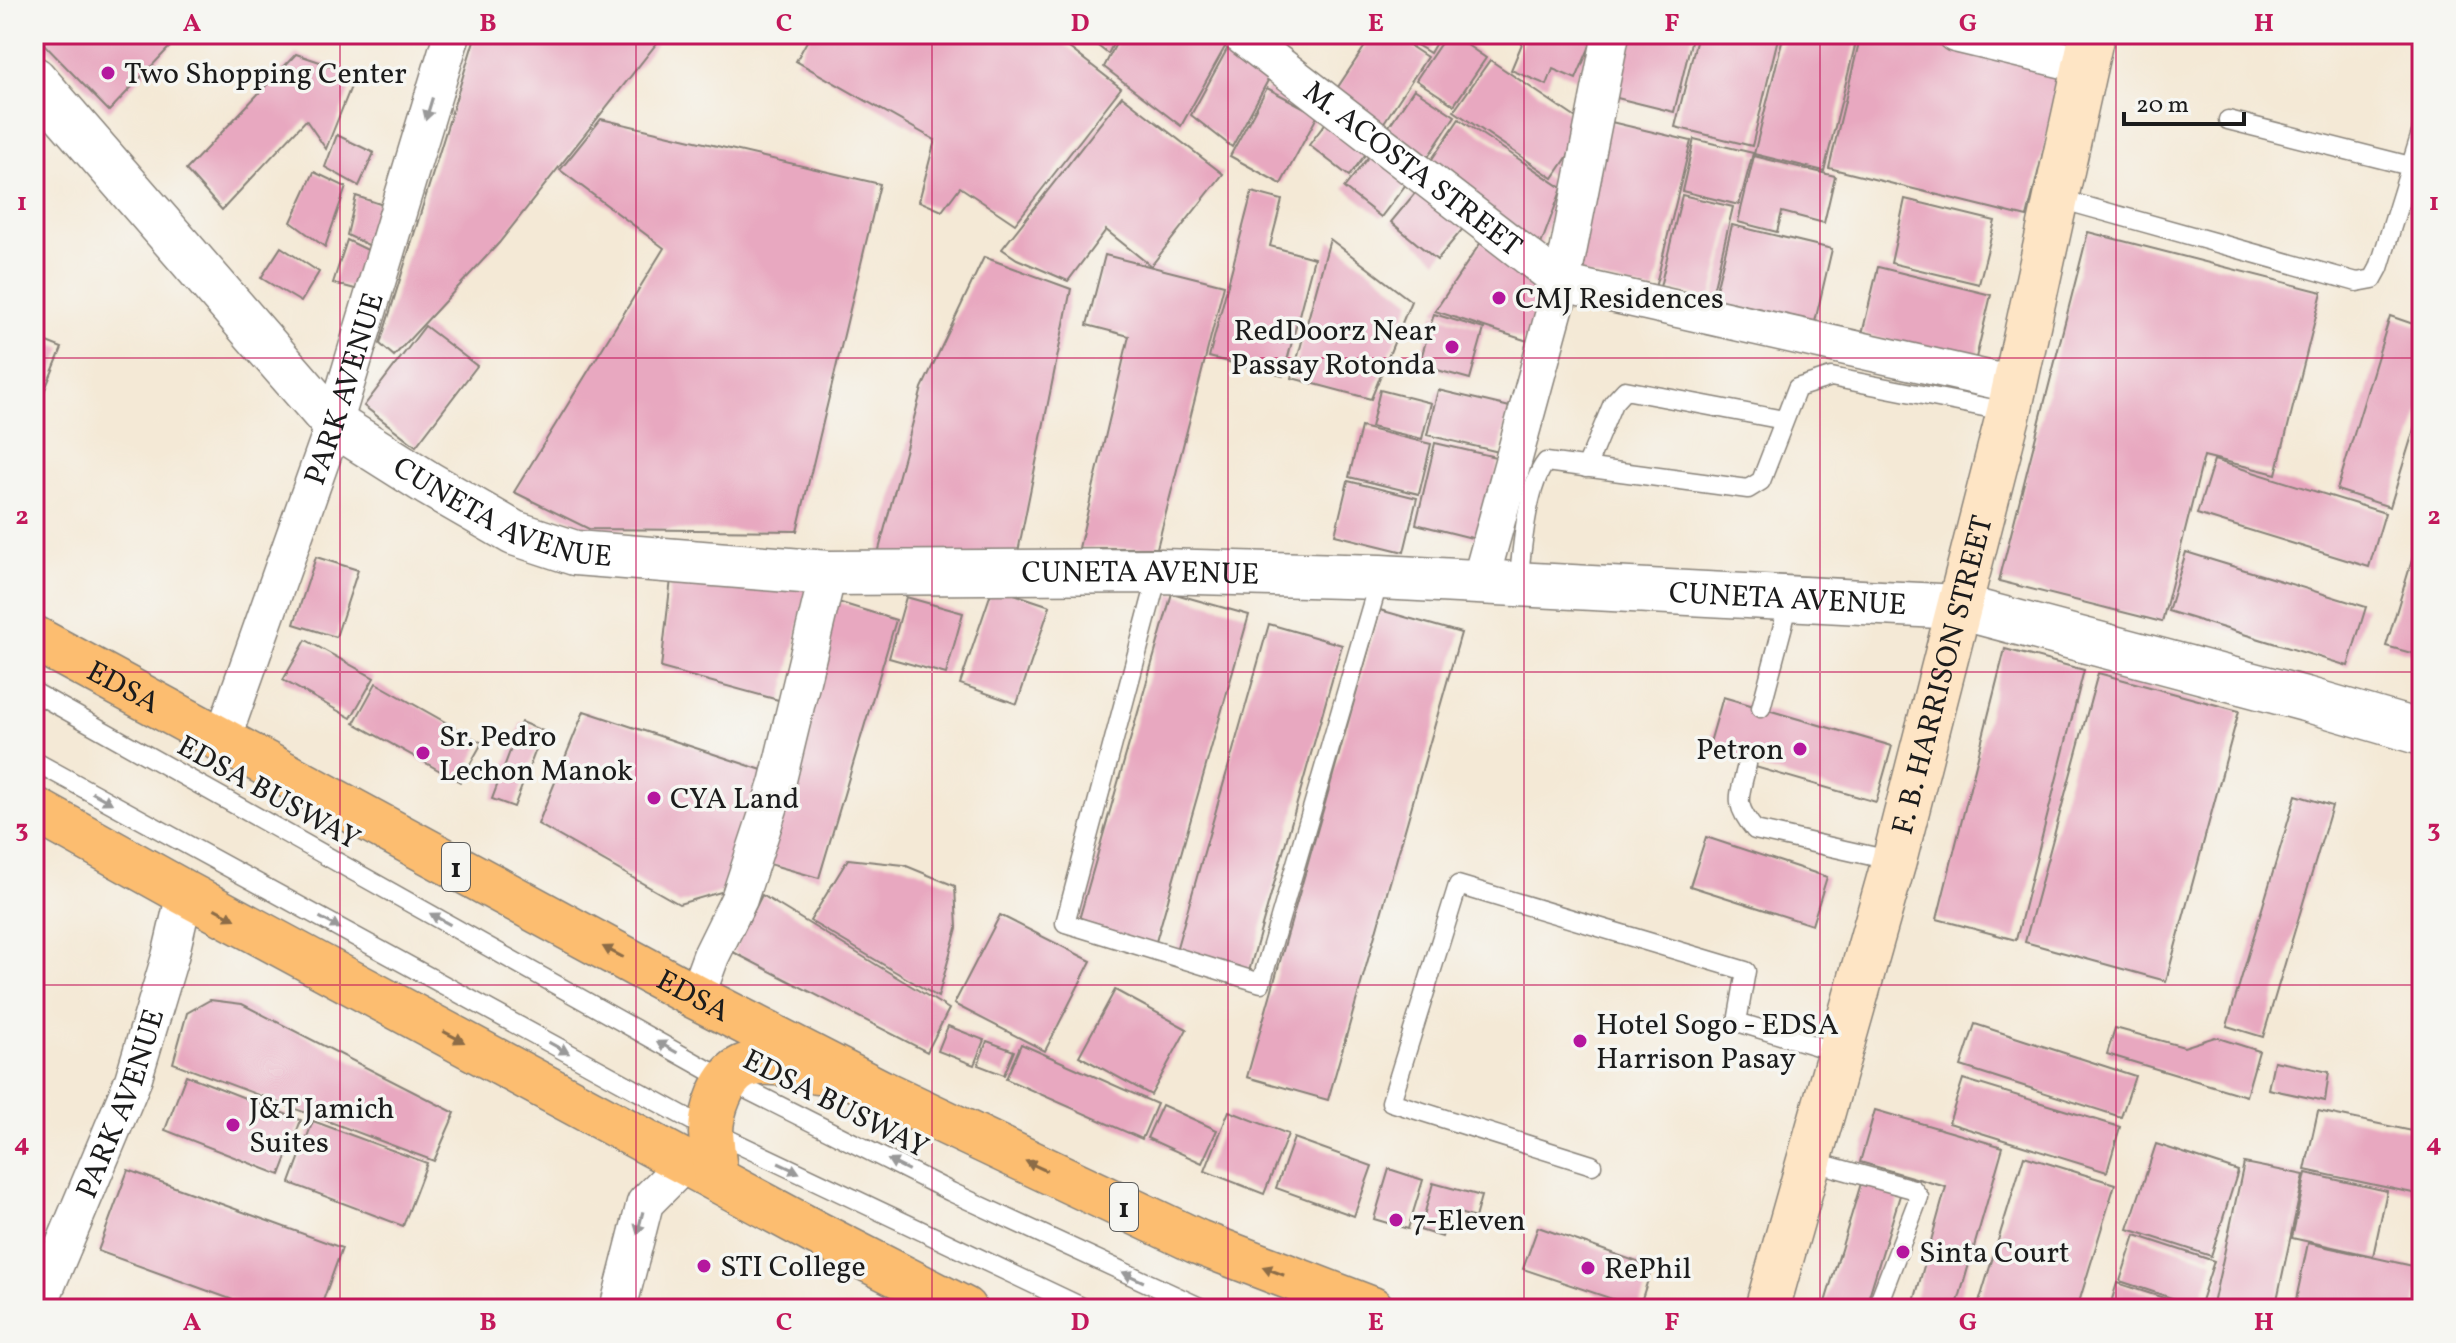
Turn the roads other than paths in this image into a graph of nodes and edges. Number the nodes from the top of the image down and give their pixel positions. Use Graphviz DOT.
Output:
graph roads {
  1 [pos="452,34"];
  2 [pos="1239,34"];
  3 [pos="1611,34"];
  4 [pos="1955,34"];
  5 [pos="2089,50"];
  6 [pos="34,79"];
  7 [pos="2228,120"];
  8 [pos="2422,130"];
  9 [pos="2410,166"];
  10 [pos="2056,198"];
  11 [pos="1562,283"];
  12 [pos="2012,399"];
  13 [pos="1784,420"];
  14 [pos="334,424"];
  15 [pos="1586,468"];
  16 [pos="1159,571"];
  17 [pos="828,573"];
  18 [pos="1380,577"];
  19 [pos="1499,583"];
  20 [pos="1790,598"];
  21 [pos="1959,607"];
  22 [pos="34,638"];
  23 [pos="34,692"];
  24 [pos="1761,708"];
  25 [pos="2422,733"];
  26 [pos="222,740"];
  27 [pos="34,761"];
  28 [pos="1747,764"];
  29 [pos="34,809"];
  30 [pos="1894,861"];
  31 [pos="185,893"];
  32 [pos="696,997"];
  33 [pos="1840,1053"];
  34 [pos="729,1080"];
  35 [pos="881,1092"];
  36 [pos="704,1157"];
  37 [pos="1811,1161"];
  38 [pos="1592,1165"];
  39 [pos="37,1309"];
  40 [pos="618,1309"];
  41 [pos="964,1309"];
  42 [pos="1086,1309"];
  43 [pos="1204,1309"];
  44 [pos="1372,1309"];
  45 [pos="1767,1309"];
  46 [pos="1876,1309"];
  1 -- 14 [label="street, PARK AVENUE, one-way"];
  2 -- 11 [label="street, M. ACOSTA STREET"];
  3 -- 11 [label="street"];
  4 -- 5 [label="street"];
  5 -- 10 [label="main road, F. B. HARRISON STREET"];
  6 -- 14 [label="street, CUNETA AVENUE"];
  7 -- 9 [label="lane"];
  8 -- 9 [label="lane"];
  9 -- 10 [label="lane"];
  10 -- 12 [label="main road, F. B. HARRISON STREET"];
  11 -- 12 [label="street, M. ACOSTA STREET"];
  11 -- 19 [label="street"];
  12 -- 13 [label="lane"];
  12 -- 21 [label="main road, F. B. HARRISON STREET"];
  13 -- 15 [label="lane"];
  13 -- 15 [label="lane"];
  14 -- 17 [label="street, CUNETA AVENUE"];
  14 -- 26 [label="street, PARK AVENUE"];
  15 -- 19 [label="lane"];
  16 -- 17 [label="street, CUNETA AVENUE"];
  16 -- 18 [label="street, CUNETA AVENUE"];
  16 -- 18 [label="lane"];
  17 -- 32 [label="street"];
  18 -- 19 [label="street, CUNETA AVENUE"];
  19 -- 20 [label="street, CUNETA AVENUE"];
  20 -- 21 [label="street, CUNETA AVENUE"];
  20 -- 24 [label="lane"];
  21 -- 25 [label="street, CUNETA AVENUE"];
  21 -- 30 [label="main road, F. B. HARRISON STREET"];
  22 -- 26 [label="highway, EDSA / 1"];
  34 -- 23 [label="lane, EDSA BUSWAY, one-way"];
  32 -- 26 [label="highway, EDSA / 1, one-way"];
  27 -- 36 [label="lane, one-way"];
  28 -- 30 [label="lane"];
  29 -- 31 [label="highway"];
  30 -- 33 [label="main road, F. B. HARRISON STREET"];
  31 -- 36 [label="highway, one-way"];
  31 -- 39 [label="street, PARK AVENUE"];
  32 -- 35 [label="highway, EDSA / 1"];
  33 -- 37 [label="main road, F. B. HARRISON STREET"];
  33 -- 38 [label="lane"];
  34 -- 35 [label="highway"];
  34 -- 36 [label="highway"];
  43 -- 34 [label="lane, EDSA BUSWAY, one-way"];
  44 -- 35 [label="highway, EDSA / 1, one-way"];
  36 -- 40 [label="street, one-way"];
  36 -- 41 [label="highway"];
  36 -- 42 [label="lane, one-way"];
  37 -- 45 [label="main road, F. B. HARRISON STREET"];
  37 -- 46 [label="lane"];
}
